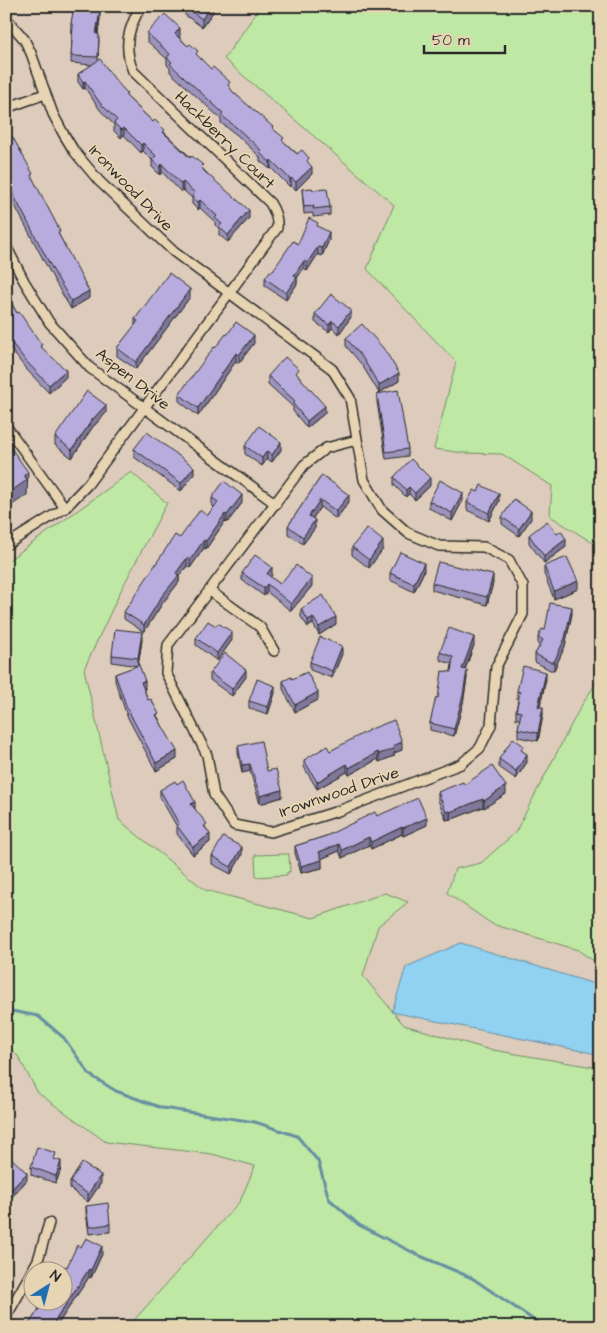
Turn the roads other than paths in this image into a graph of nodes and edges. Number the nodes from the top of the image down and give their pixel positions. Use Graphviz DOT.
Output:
graph roads {
  1 [pos="141,6"];
  2 [pos="6,18"];
  3 [pos="45,94"];
  4 [pos="6,108"];
  5 [pos="6,246"];
  6 [pos="229,293"];
  7 [pos="287,335"];
  8 [pos="144,408"];
  9 [pos="6,426"];
  10 [pos="357,440"];
  11 [pos="276,504"];
  12 [pos="65,508"];
  13 [pos="6,545"];
  14 [pos="210,591"];
  15 [pos="274,651"];
  16 [pos="49,1223"];
  17 [pos="6,1317"];
  1 -- 6 [label="street, Hackberry Court"];
  2 -- 3 [label="street, Ironwood Drive"];
  3 -- 4 [label="street"];
  3 -- 6 [label="street, Ironwood Drive"];
  5 -- 8 [label="street, Aspen Drive"];
  6 -- 7 [label="street, Ironwood Drive"];
  6 -- 8 [label="street"];
  7 -- 10 [label="street, Irownwood Drive"];
  8 -- 11 [label="street, Aspen Drive"];
  8 -- 12 [label="street"];
  9 -- 12 [label="street"];
  10 -- 11 [label="street, Irownwood Drive"];
  10 -- 14 [label="street, Irownwood Drive"];
  11 -- 14 [label="street, Irownwood Drive"];
  12 -- 13 [label="street"];
  14 -- 15 [label="street"];
  16 -- 17 [label="street"];
}
